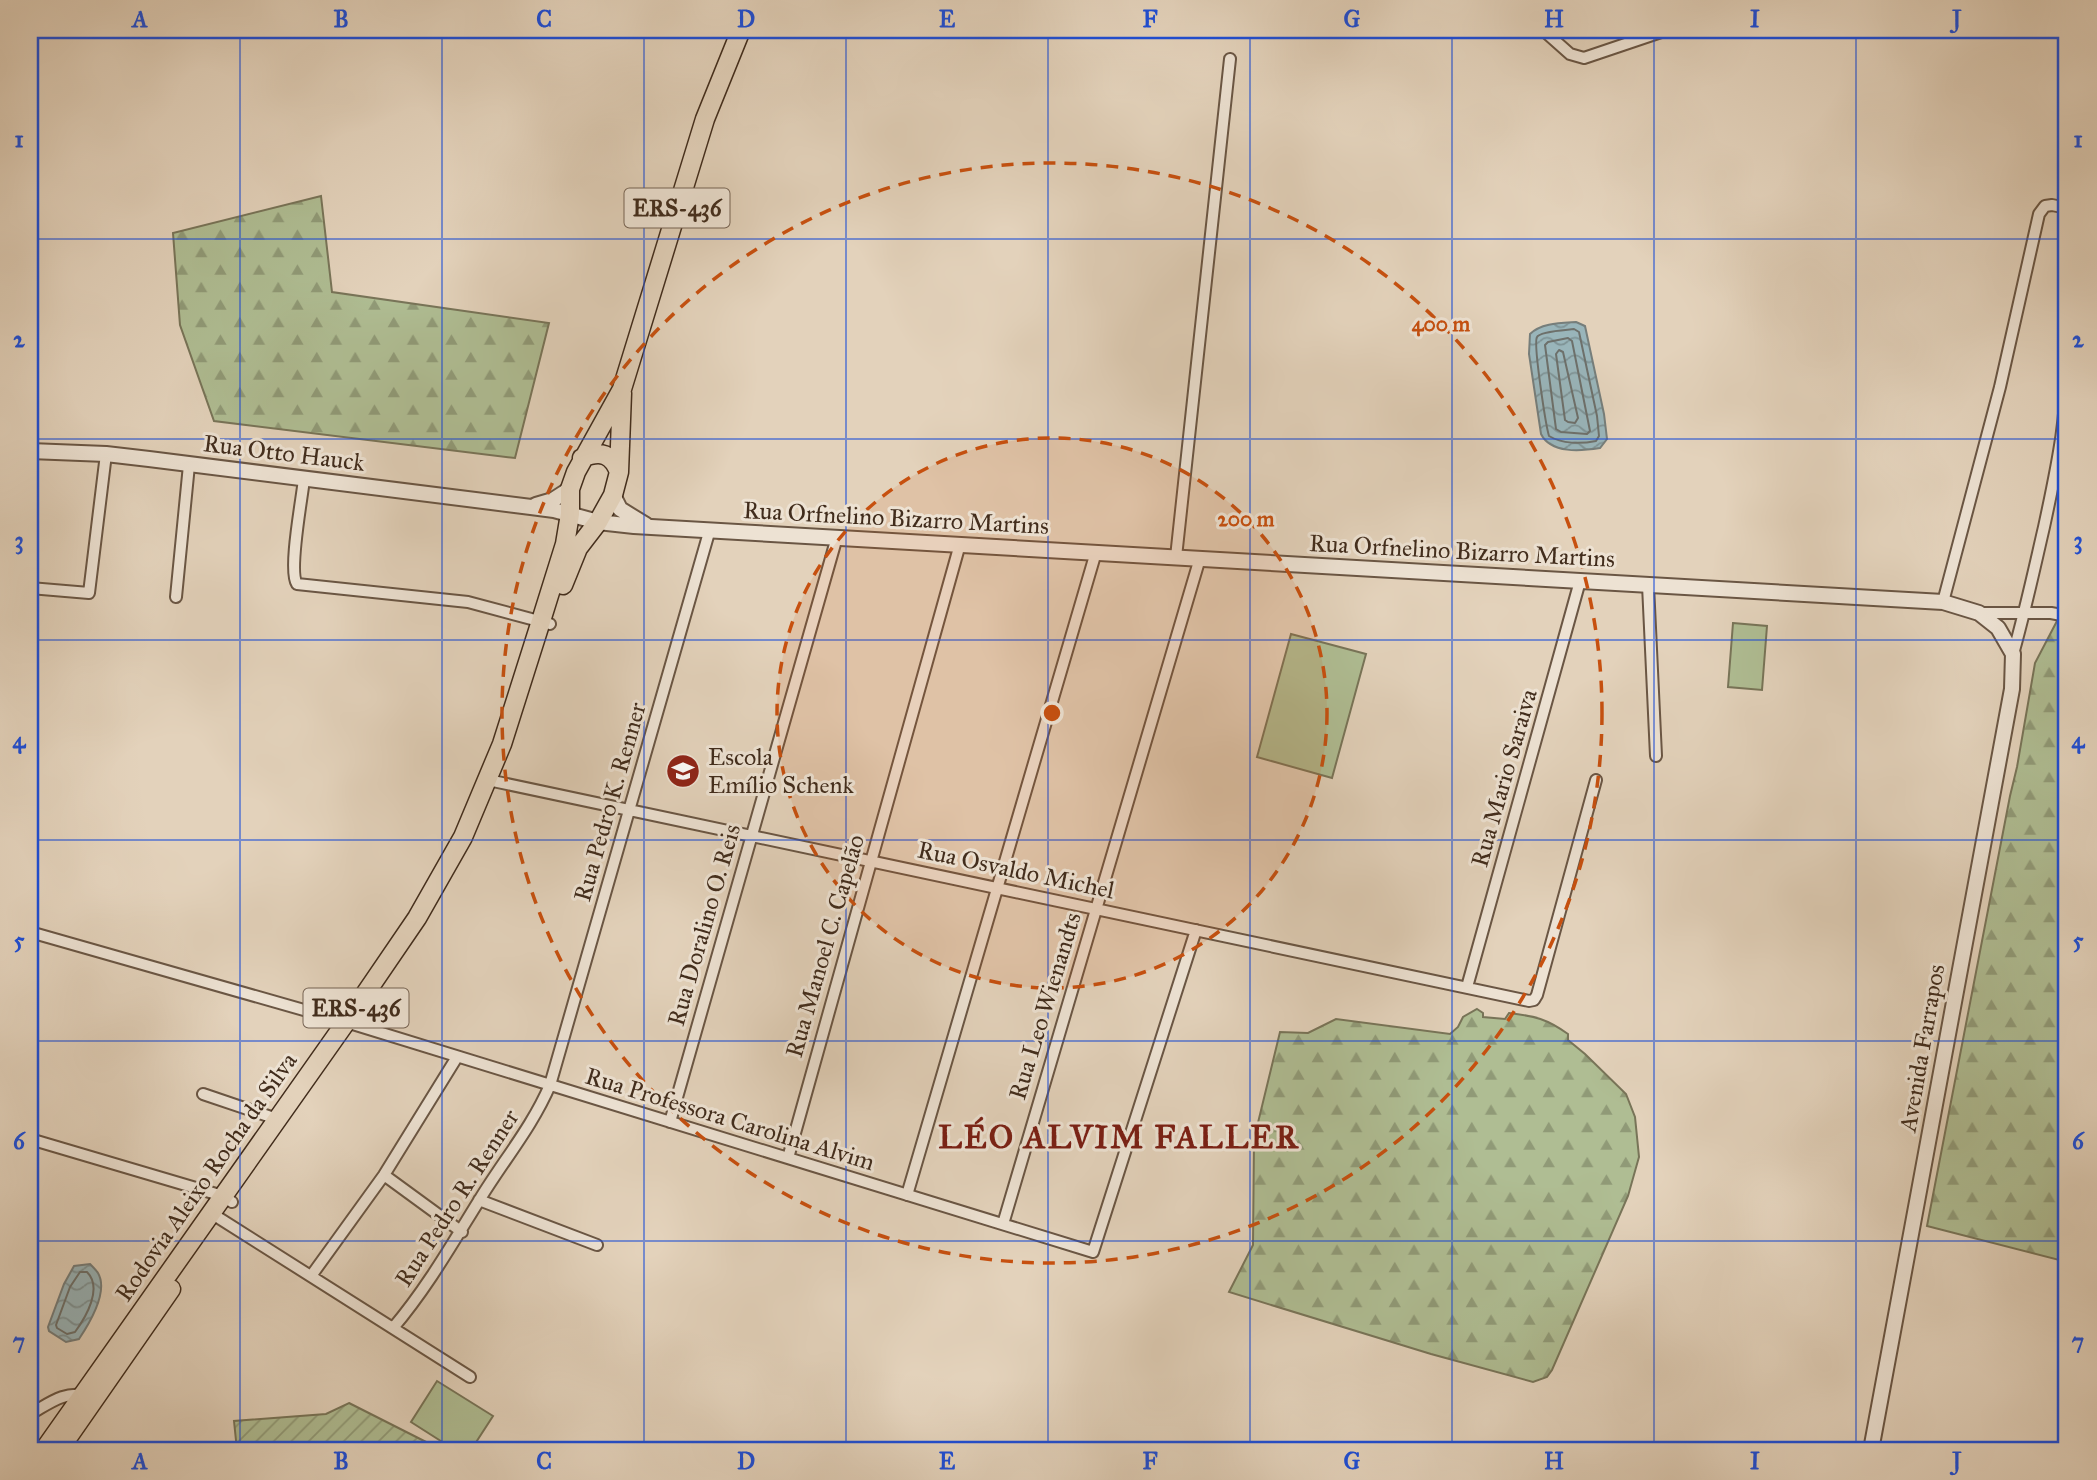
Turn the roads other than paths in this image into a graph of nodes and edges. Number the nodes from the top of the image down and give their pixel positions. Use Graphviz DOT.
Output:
graph roads {
  1 [pos="741,30"];
  2 [pos="1543,30"];
  3 [pos="1667,30"];
  4 [pos="1230,59"];
  5 [pos="2067,208"];
  6 [pos="2065,351"];
  7 [pos="622,390"];
  8 [pos="30,451"];
  9 [pos="106,454"];
  10 [pos="582,458"];
  11 [pos="2063,458"];
  12 [pos="189,465"];
  13 [pos="620,472"];
  14 [pos="304,479"];
  15 [pos="570,489"];
  16 [pos="613,495"];
  17 [pos="531,507"];
  18 [pos="570,514"];
  19 [pos="598,522"];
  20 [pos="648,526"];
  21 [pos="710,529"];
  22 [pos="837,537"];
  23 [pos="960,544"];
  24 [pos="1096,552"];
  25 [pos="1176,557"];
  26 [pos="1200,558"];
  27 [pos="1580,581"];
  28 [pos="1648,584"];
  29 [pos="30,587"];
  30 [pos="176,597"];
  31 [pos="1943,602"];
  32 [pos="2024,612"];
  33 [pos="1979,613"];
  34 [pos="2067,616"];
  35 [pos="546,622"];
  36 [pos="2013,654"];
  37 [pos="1656,756"];
  38 [pos="1596,780"];
  39 [pos="493,781"];
  40 [pos="629,810"];
  41 [pos="751,836"];
  42 [pos="871,861"];
  43 [pos="997,888"];
  44 [pos="1096,909"];
  45 [pos="1196,930"];
  46 [pos="30,932"];
  47 [pos="1467,987"];
  48 [pos="350,1024"];
  49 [pos="457,1057"];
  50 [pos="550,1086"];
  51 [pos="203,1094"];
  52 [pos="277,1119"];
  53 [pos="670,1122"];
  54 [pos="30,1139"];
  55 [pos="788,1158"];
  56 [pos="384,1175"];
  57 [pos="907,1195"];
  58 [pos="228,1199"];
  59 [pos="479,1200"];
  60 [pos="215,1216"];
  61 [pos="1003,1224"];
  62 [pos="462,1232"];
  63 [pos="597,1245"];
  64 [pos="311,1276"];
  65 [pos="393,1328"];
  66 [pos="470,1377"];
  67 [pos="88,1397"];
  68 [pos="30,1414"];
  69 [pos="44,1450"];
  70 [pos="59,1450"];
  71 [pos="1871,1450"];
  1 -- 7 [label="main road, Rodovia Aleixo Rocha da Silva / ERS-436"];
  2 -- 3 [label="street"];
  4 -- 25 [label="street"];
  5 -- 31 [label="street"];
  6 -- 11 [label="street, Avenida Farrapos"];
  7 -- 10 [label="main road, Rodovia Aleixo Rocha da Silva / ERS-436"];
  7 -- 13 [label="main road, Rodovia Aleixo Rocha da Silva / ERS-436"];
  8 -- 9 [label="street, Rua Otto Hauck"];
  9 -- 12 [label="street, Rua Otto Hauck"];
  9 -- 29 [label="street"];
  10 -- 13 [label="main road"];
  10 -- 15 [label="main road, Rodovia Aleixo Rocha da Silva / ERS-436"];
  11 -- 32 [label="street, Avenida Farrapos"];
  12 -- 14 [label="street, Rua Otto Hauck"];
  12 -- 30 [label="street"];
  13 -- 16 [label="main road, Rodovia Aleixo Rocha da Silva / ERS-436"];
  14 -- 17 [label="street, Rua Otto Hauck"];
  14 -- 35 [label="street"];
  15 -- 17 [label="street"];
  15 -- 18 [label="main road, Rodovia Aleixo Rocha da Silva / ERS-436"];
  16 -- 19 [label="main road, Rodovia Aleixo Rocha da Silva / ERS-436"];
  16 -- 20 [label="street"];
  17 -- 18 [label="street, Rua Orfnelino Bizarro Martins"];
  18 -- 19 [label="street, Rua Orfnelino Bizarro Martins"];
  18 -- 35 [label="main road, Rodovia Aleixo Rocha da Silva / ERS-436"];
  19 -- 20 [label="street, Rua Orfnelino Bizarro Martins"];
  19 -- 35 [label="main road, Rodovia Aleixo Rocha da Silva / ERS-436"];
  20 -- 21 [label="street, Rua Orfnelino Bizarro Martins"];
  21 -- 22 [label="street, Rua Orfnelino Bizarro Martins"];
  21 -- 40 [label="street, Rua Pedro K. Renner"];
  22 -- 23 [label="street, Rua Orfnelino Bizarro Martins"];
  22 -- 41 [label="street, Rua Doralino O. Reis"];
  23 -- 24 [label="street, Rua Orfnelino Bizarro Martins"];
  23 -- 42 [label="street, Rua Manoel C. Capelão"];
  24 -- 25 [label="street, Rua Orfnelino Bizarro Martins"];
  24 -- 43 [label="street"];
  25 -- 26 [label="street, Rua Orfnelino Bizarro Martins"];
  26 -- 27 [label="street, Rua Orfnelino Bizarro Martins"];
  26 -- 44 [label="street, Rua Leo Wienandts"];
  27 -- 28 [label="street, Rua Orfnelino Bizarro Martins"];
  27 -- 47 [label="street, Rua Mario Saraiva"];
  28 -- 31 [label="street, Rua Orfnelino Bizarro Martins"];
  28 -- 37 [label="street"];
  31 -- 33 [label="street, Rua Orfnelino Bizarro Martins"];
  32 -- 33 [label="street"];
  32 -- 34 [label="street"];
  32 -- 36 [label="street, Avenida Farrapos"];
  33 -- 36 [label="street"];
  35 -- 39 [label="main road, Rodovia Aleixo Rocha da Silva / ERS-436"];
  36 -- 71 [label="street, Avenida Farrapos"];
  38 -- 47 [label="street, Rua Osvaldo Michel"];
  39 -- 40 [label="street, Rua Osvaldo Michel"];
  39 -- 48 [label="main road, Rodovia Aleixo Rocha da Silva / ERS-436"];
  40 -- 41 [label="street, Rua Osvaldo Michel"];
  40 -- 50 [label="street, Rua Pedro K. Renner"];
  41 -- 42 [label="street, Rua Osvaldo Michel"];
  41 -- 53 [label="street, Rua Doralino O. Reis"];
  42 -- 43 [label="street, Rua Osvaldo Michel"];
  42 -- 55 [label="street, Rua Manoel C. Capelão"];
  43 -- 44 [label="street, Rua Osvaldo Michel"];
  43 -- 57 [label="street"];
  44 -- 45 [label="street, Rua Osvaldo Michel"];
  44 -- 61 [label="street, Rua Leo Wienandts"];
  45 -- 47 [label="street, Rua Osvaldo Michel"];
  45 -- 61 [label="street, Rua Professora Carolina Alvim"];
  46 -- 48 [label="street, Rua Professora Carolina Alvim"];
  48 -- 49 [label="street, Rua Professora Carolina Alvim"];
  48 -- 52 [label="main road, Rodovia Aleixo Rocha da Silva / ERS-436"];
  48 -- 58 [label="main road, Rodovia Aleixo Rocha da Silva / ERS-436"];
  49 -- 50 [label="street, Rua Professora Carolina Alvim"];
  49 -- 56 [label="street"];
  50 -- 53 [label="street, Rua Professora Carolina Alvim"];
  50 -- 59 [label="street, Rua Pedro R. Renner"];
  51 -- 52 [label="street"];
  52 -- 58 [label="main road, Rodovia Aleixo Rocha da Silva / ERS-436"];
  53 -- 55 [label="street, Rua Professora Carolina Alvim"];
  54 -- 58 [label="street"];
  55 -- 57 [label="street, Rua Professora Carolina Alvim"];
  56 -- 62 [label="street"];
  56 -- 64 [label="street"];
  57 -- 61 [label="street, Rua Professora Carolina Alvim"];
  58 -- 60 [label="main road, Rodovia Aleixo Rocha da Silva / ERS-436"];
  59 -- 62 [label="street, Rua Pedro R. Renner"];
  59 -- 63 [label="street"];
  60 -- 64 [label="street"];
  60 -- 67 [label="main road, Rodovia Aleixo Rocha da Silva / ERS-436"];
  62 -- 65 [label="street, Rua Pedro R. Renner"];
  64 -- 65 [label="street"];
  65 -- 66 [label="street"];
  67 -- 68 [label="street"];
  67 -- 69 [label="main road, Rodovia Aleixo Rocha da Silva / ERS-436"];
  67 -- 70 [label="main road, Rodovia Aleixo Rocha da Silva / ERS-436"];
}
